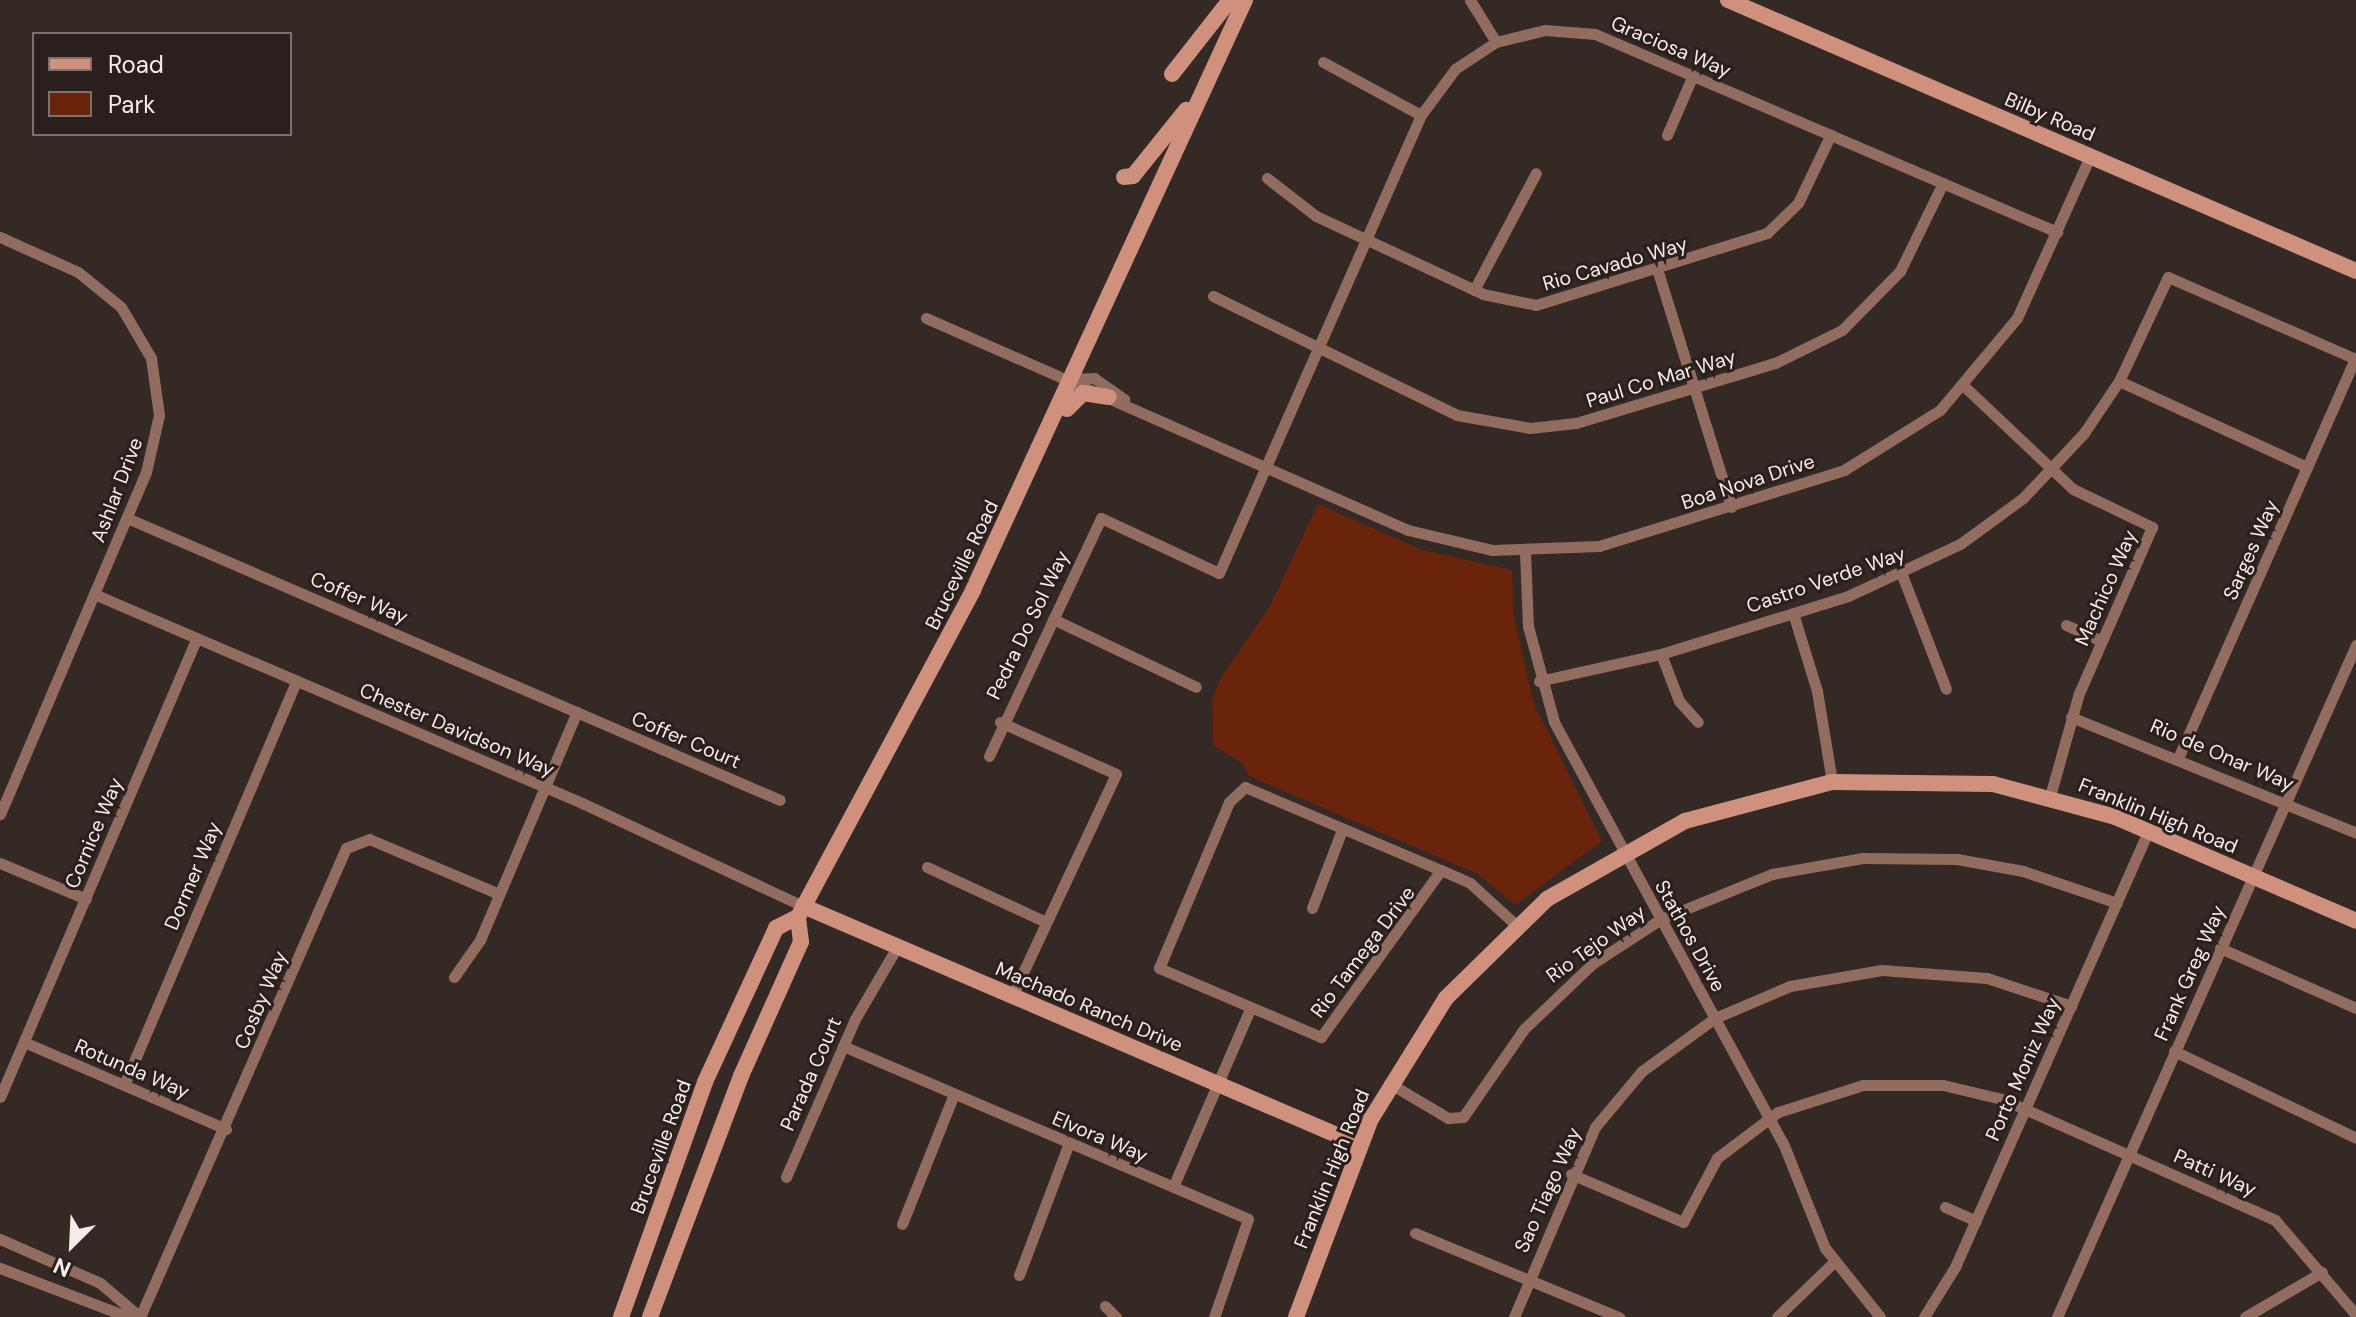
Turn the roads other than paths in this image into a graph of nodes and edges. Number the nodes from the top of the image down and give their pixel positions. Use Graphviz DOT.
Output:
graph roads {
  1 [pos="1233,0"];
  2 [pos="1245,0"];
  3 [pos="1257,0"];
  4 [pos="1470,0"];
  5 [pos="1728,0"];
  6 [pos="1496,42"];
  7 [pos="1323,62"];
  8 [pos="1172,74"];
  9 [pos="1693,75"];
  10 [pos="1207,89"];
  11 [pos="1186,110"];
  12 [pos="1421,115"];
  13 [pos="1831,134"];
  14 [pos="1667,135"];
  15 [pos="2090,156"];
  16 [pos="1536,173"];
  17 [pos="1124,177"];
  18 [pos="1267,178"];
  19 [pos="1943,183"];
  20 [pos="1145,220"];
  21 [pos="2057,232"];
  22 [pos="0,237"];
  23 [pos="1364,238"];
  24 [pos="2356,271"];
  25 [pos="1658,272"];
  26 [pos="1474,290"];
  27 [pos="1213,296"];
  28 [pos="926,318"];
  29 [pos="1316,351"];
  30 [pos="2356,358"];
  31 [pos="1074,379"];
  32 [pos="2119,381"];
  33 [pos="1965,387"];
  34 [pos="1694,388"];
  35 [pos="1116,398"];
  36 [pos="1054,420"];
  37 [pos="1269,467"];
  38 [pos="2307,467"];
  39 [pos="2051,470"];
  40 [pos="1731,507"];
  41 [pos="127,518"];
  42 [pos="1525,552"];
  43 [pos="1902,575"];
  44 [pos="94,594"];
  45 [pos="1793,613"];
  46 [pos="1053,619"];
  47 [pos="2066,625"];
  48 [pos="197,638"];
  49 [pos="2102,641"];
  50 [pos="2356,645"];
  51 [pos="1661,654"];
  52 [pos="296,681"];
  53 [pos="1539,681"];
  54 [pos="1196,687"];
  55 [pos="1946,689"];
  56 [pos="577,712"];
  57 [pos="2071,717"];
  58 [pos="1000,722"];
  59 [pos="1698,722"];
  60 [pos="989,756"];
  61 [pos="2179,756"];
  62 [pos="1832,782"];
  63 [pos="545,787"];
  64 [pos="2050,796"];
  65 [pos="780,800"];
  66 [pos="2288,803"];
  67 [pos="0,814"];
  68 [pos="1342,830"];
  69 [pos="2148,831"];
  70 [pos="2356,833"];
  71 [pos="1623,850"];
  72 [pos="0,863"];
  73 [pos="927,867"];
  74 [pos="1441,870"];
  75 [pos="2253,876"];
  76 [pos="499,894"];
  77 [pos="86,899"];
  78 [pos="2117,903"];
  79 [pos="1312,908"];
  80 [pos="800,912"];
  81 [pos="1661,919"];
  82 [pos="2356,921"];
  83 [pos="1046,922"];
  84 [pos="1516,925"];
  85 [pos="897,947"];
  86 [pos="2220,948"];
  87 [pos="454,977"];
  88 [pos="1012,996"];
  89 [pos="2071,1006"];
  90 [pos="2356,1008"];
  91 [pos="1250,1009"];
  92 [pos="1715,1018"];
  93 [pos="24,1042"];
  94 [pos="843,1046"];
  95 [pos="2174,1051"];
  96 [pos="1217,1083"];
  97 [pos="1389,1083"];
  98 [pos="124,1085"];
  99 [pos="954,1094"];
  100 [pos="0,1097"];
  101 [pos="2025,1109"];
  102 [pos="1769,1117"];
  103 [pos="226,1129"];
  104 [pos="2356,1138"];
  105 [pos="1069,1143"];
  106 [pos="1360,1145"];
  107 [pos="2129,1155"];
  108 [pos="1571,1174"];
  109 [pos="786,1177"];
  110 [pos="1173,1187"];
  111 [pos="1945,1207"];
  112 [pos="1976,1221"];
  113 [pos="902,1224"];
  114 [pos="1415,1233"];
  115 [pos="0,1239"];
  116 [pos="1834,1262"];
  117 [pos="0,1268"];
  118 [pos="2322,1272"];
  119 [pos="1019,1275"];
  120 [pos="1528,1278"];
  121 [pos="1105,1306"];
  122 [pos="2058,1314"];
  123 [pos="2356,1315"];
  124 [pos="128,1317"];
  125 [pos="140,1317"];
  126 [pos="621,1317"];
  127 [pos="650,1317"];
  128 [pos="1116,1317"];
  129 [pos="1214,1317"];
  130 [pos="1297,1317"];
  131 [pos="1514,1317"];
  132 [pos="1619,1317"];
  133 [pos="1777,1317"];
  134 [pos="1880,1317"];
  135 [pos="1924,1317"];
  136 [pos="2073,1317"];
  137 [pos="2245,1317"];
  1 -- 8 [label="main road"];
  1 -- 11 [label="main road, Bruceville Road"];
  2 -- 10 [label="main road, Bruceville Road"];
  3 -- 10 [label="main road"];
  4 -- 6 [label="street"];
  5 -- 15 [label="main road, Bilby Road"];
  6 -- 9 [label="street, Graciosa Way"];
  6 -- 12 [label="street, Graciosa Way"];
  7 -- 12 [label="street"];
  9 -- 13 [label="street, Graciosa Way"];
  9 -- 14 [label="street"];
  10 -- 20 [label="main road, Bruceville Road"];
  11 -- 17 [label="main road"];
  11 -- 20 [label="main road, Bruceville Road"];
  12 -- 23 [label="street, Graciosa Way"];
  13 -- 19 [label="street, Graciosa Way"];
  13 -- 25 [label="street, Rio Cavado Way"];
  15 -- 21 [label="street, Boa Nova Drive"];
  15 -- 24 [label="main road, Bilby Road"];
  16 -- 26 [label="street"];
  18 -- 23 [label="street, Rio Cavado Way"];
  19 -- 21 [label="street, Graciosa Way"];
  19 -- 34 [label="street, Paul Co Mar Way"];
  20 -- 31 [label="main road, Bruceville Road"];
  21 -- 33 [label="street, Boa Nova Drive"];
  22 -- 41 [label="street, Ashlar Drive"];
  23 -- 26 [label="street, Rio Cavado Way"];
  23 -- 29 [label="street, Graciosa Way"];
  25 -- 26 [label="street, Rio Cavado Way"];
  25 -- 34 [label="street"];
  27 -- 29 [label="street, Paul Co Mar Way"];
  28 -- 31 [label="street, Boa Nova Drive"];
  29 -- 34 [label="street, Paul Co Mar Way"];
  29 -- 37 [label="street, Graciosa Way"];
  30 -- 32 [label="street, Castro Verde Way"];
  30 -- 38 [label="street, Sarges Way"];
  31 -- 35 [label="street, Boa Nova Drive"];
  31 -- 36 [label="main road, Bruceville Road"];
  32 -- 38 [label="street"];
  32 -- 39 [label="street, Castro Verde Way"];
  33 -- 39 [label="street, Machico Way"];
  33 -- 40 [label="street, Boa Nova Drive"];
  34 -- 40 [label="street"];
  35 -- 36 [label="main road"];
  35 -- 37 [label="street, Boa Nova Drive"];
  36 -- 80 [label="main road, Bruceville Road"];
  37 -- 42 [label="street, Boa Nova Drive"];
  37 -- 46 [label="street, Pedra Do Sol Way"];
  38 -- 61 [label="street, Sarges Way"];
  39 -- 43 [label="street, Castro Verde Way"];
  39 -- 49 [label="street, Machico Way"];
  40 -- 42 [label="street, Boa Nova Drive"];
  41 -- 44 [label="street, Ashlar Drive"];
  41 -- 56 [label="street, Coffer Way"];
  42 -- 53 [label="street, Stathos Drive"];
  43 -- 45 [label="street, Castro Verde Way"];
  43 -- 55 [label="street"];
  44 -- 48 [label="street, Chester Davidson Way"];
  44 -- 67 [label="street, Ashlar Drive"];
  45 -- 51 [label="street, Castro Verde Way"];
  45 -- 62 [label="street"];
  46 -- 54 [label="street"];
  46 -- 58 [label="street, Pedra Do Sol Way"];
  47 -- 49 [label="street"];
  48 -- 52 [label="street, Chester Davidson Way"];
  48 -- 77 [label="street, Cornice Way"];
  49 -- 57 [label="street, Machico Way"];
  50 -- 66 [label="street, Frank Greg Way"];
  51 -- 53 [label="street, Castro Verde Way"];
  51 -- 59 [label="street"];
  52 -- 63 [label="street, Chester Davidson Way"];
  52 -- 98 [label="street, Dormer Way"];
  53 -- 71 [label="street, Stathos Drive"];
  56 -- 63 [label="street"];
  56 -- 65 [label="street, Coffer Court"];
  57 -- 61 [label="street, Rio de Onar Way"];
  57 -- 64 [label="street, Machico Way"];
  58 -- 60 [label="street"];
  58 -- 83 [label="street, Pedra Do Sol Way"];
  61 -- 66 [label="street, Rio de Onar Way"];
  62 -- 64 [label="main road, Franklin High Road"];
  62 -- 71 [label="main road, Franklin High Road"];
  63 -- 76 [label="street"];
  63 -- 80 [label="street, Chester Davidson Way"];
  64 -- 69 [label="main road, Franklin High Road"];
  66 -- 70 [label="street, Rio de Onar Way"];
  66 -- 75 [label="street, Frank Greg Way"];
  68 -- 74 [label="street, Rio Tamega Drive"];
  68 -- 79 [label="street"];
  68 -- 91 [label="street, Rio Tamega Drive"];
  69 -- 75 [label="main road, Franklin High Road"];
  69 -- 78 [label="street, Porto Moniz Way"];
  71 -- 81 [label="street, Stathos Drive"];
  71 -- 84 [label="main road, Franklin High Road"];
  72 -- 77 [label="street"];
  73 -- 83 [label="street"];
  74 -- 84 [label="street, Rio Tamega Drive"];
  74 -- 91 [label="street, Rio Tamega Drive"];
  75 -- 82 [label="main road, Franklin High Road"];
  75 -- 86 [label="street, Frank Greg Way"];
  76 -- 87 [label="street"];
  76 -- 103 [label="street, Cosby Way"];
  77 -- 93 [label="street, Cornice Way"];
  78 -- 81 [label="street, Rio Tejo Way"];
  78 -- 89 [label="street, Porto Moniz Way"];
  80 -- 85 [label="main road, Machado Ranch Drive"];
  80 -- 126 [label="main road, Bruceville Road"];
  80 -- 127 [label="main road, Bruceville Road"];
  81 -- 92 [label="street, Stathos Drive"];
  81 -- 97 [label="street, Rio Tejo Way"];
  83 -- 88 [label="street, Pedra Do Sol Way"];
  84 -- 97 [label="main road, Franklin High Road"];
  85 -- 88 [label="main road, Machado Ranch Drive"];
  85 -- 94 [label="street, Parada Court"];
  86 -- 90 [label="street"];
  86 -- 95 [label="street, Frank Greg Way"];
  88 -- 96 [label="main road, Machado Ranch Drive"];
  89 -- 92 [label="street, Sao Tiago Way"];
  89 -- 101 [label="street, Porto Moniz Way"];
  91 -- 96 [label="street"];
  92 -- 102 [label="street, Stathos Drive"];
  92 -- 108 [label="street, Sao Tiago Way"];
  93 -- 98 [label="street, Rotunda Way"];
  93 -- 100 [label="street, Cornice Way"];
  94 -- 99 [label="street, Elvora Way"];
  94 -- 109 [label="street, Parada Court"];
  95 -- 104 [label="street"];
  95 -- 107 [label="street, Frank Greg Way"];
  96 -- 106 [label="main road, Machado Ranch Drive"];
  96 -- 110 [label="street"];
  97 -- 106 [label="main road, Franklin High Road"];
  98 -- 103 [label="street, Rotunda Way"];
  99 -- 105 [label="street, Elvora Way"];
  99 -- 113 [label="street"];
  101 -- 102 [label="street, Patti Way"];
  101 -- 107 [label="street, Patti Way"];
  101 -- 112 [label="street, Porto Moniz Way"];
  102 -- 108 [label="street, Patti Way"];
  102 -- 116 [label="street, Stathos Drive"];
  103 -- 125 [label="street, Cosby Way"];
  105 -- 110 [label="street, Elvora Way"];
  105 -- 119 [label="street"];
  106 -- 130 [label="main road, Franklin High Road"];
  107 -- 118 [label="street, Patti Way"];
  107 -- 122 [label="street, Frank Greg Way"];
  108 -- 120 [label="street, Sao Tiago Way"];
  110 -- 129 [label="street, Elvora Way"];
  111 -- 112 [label="street"];
  112 -- 135 [label="street, Porto Moniz Way"];
  114 -- 120 [label="street"];
  115 -- 125 [label="street"];
  116 -- 133 [label="street"];
  116 -- 134 [label="street, Stathos Drive"];
  117 -- 124 [label="street"];
  118 -- 123 [label="street, Patti Way"];
  118 -- 137 [label="street"];
  120 -- 131 [label="street, Sao Tiago Way"];
  120 -- 132 [label="street"];
  121 -- 128 [label="street"];
  122 -- 136 [label="street"];
}
